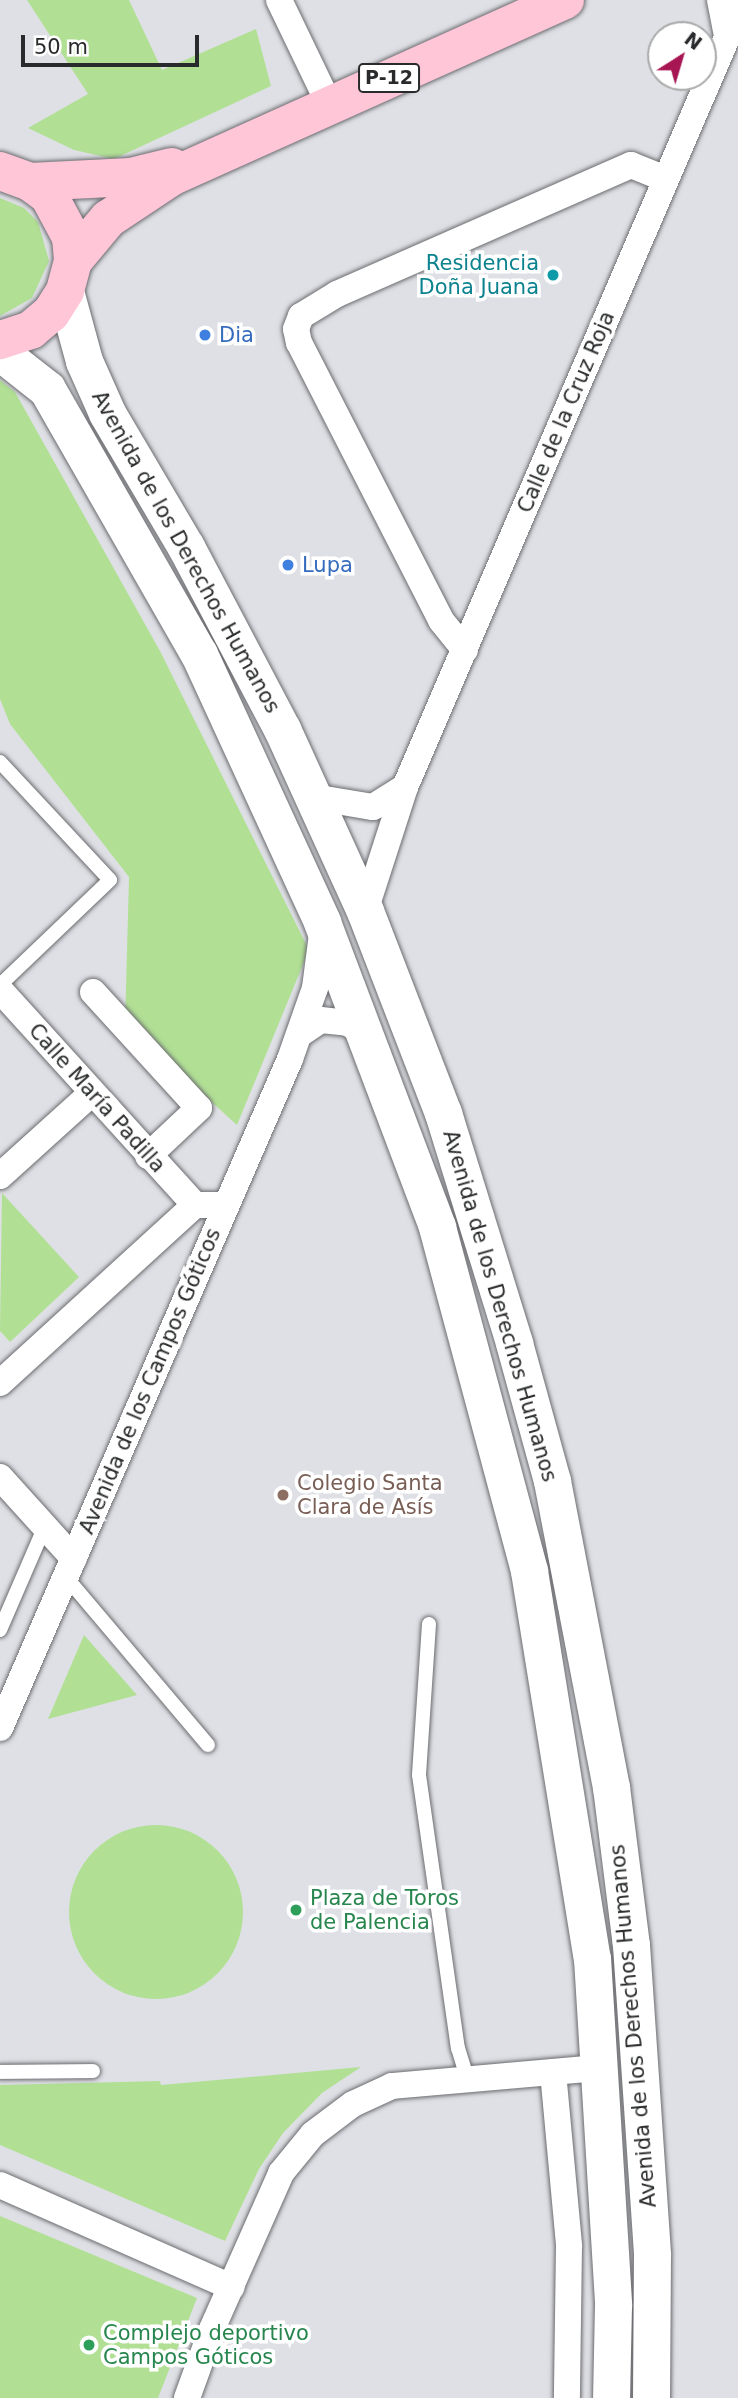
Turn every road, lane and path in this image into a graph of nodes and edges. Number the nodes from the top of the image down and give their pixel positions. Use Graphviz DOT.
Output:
graph roads {
  1 [pos="279,0"];
  2 [pos="565,0"];
  3 [pos="720,0"];
  4 [pos="738,12"];
  5 [pos="727,36"];
  6 [pos="330,104"];
  7 [pos="214,155"];
  8 [pos="15,177"];
  9 [pos="664,180"];
  10 [pos="69,276"];
  11 [pos="0,340"];
  12 [pos="0,352"];
  13 [pos="465,650"];
  14 [pos="0,762"];
  15 [pos="405,787"];
  16 [pos="313,797"];
  17 [pos="365,911"];
  18 [pos="322,922"];
  19 [pos="0,985"];
  20 [pos="0,990"];
  21 [pos="93,992"];
  22 [pos="300,1034"];
  23 [pos="365,1034"];
  24 [pos="92,1093"];
  25 [pos="148,1156"];
  26 [pos="0,1176"];
  27 [pos="195,1205"];
  28 [pos="226,1205"];
  29 [pos="0,1383"];
  30 [pos="0,1477"];
  31 [pos="45,1526"];
  32 [pos="70,1568"];
  33 [pos="429,1624"];
  34 [pos="0,1630"];
  35 [pos="0,1728"];
  36 [pos="208,1745"];
  37 [pos="599,2068"];
  38 [pos="93,2071"];
  39 [pos="0,2072"];
  40 [pos="553,2072"];
  41 [pos="467,2078"];
  42 [pos="0,2185"];
  43 [pos="231,2287"];
  44 [pos="187,2398"];
  45 [pos="567,2398"];
  46 [pos="611,2398"];
  47 [pos="651,2398"];
  1 -- 6 [label="street"];
  2 -- 6 [label="highway, P-12"];
  3 -- 5 [label="street"];
  4 -- 5 [label="street, Calle de la Cruz Roja"];
  5 -- 9 [label="street, Calle de la Cruz Roja"];
  6 -- 7 [label="highway, P-12"];
  7 -- 8 [label="highway"];
  7 -- 10 [label="highway"];
  8 -- 10 [label="highway"];
  9 -- 13 [label="street, Calle de la Cruz Roja"];
  9 -- 13 [label="street"];
  10 -- 11 [label="highway"];
  10 -- 16 [label="main road, Avenida de los Derechos Humanos"];
  12 -- 18 [label="main road, Avenida de los Derechos Humanos"];
  13 -- 15 [label="street, Calle de la Cruz Roja"];
  14 -- 19 [label="lane"];
  15 -- 16 [label="street"];
  15 -- 17 [label="street, Calle de la Cruz Roja"];
  16 -- 17 [label="main road, Avenida de los Derechos Humanos"];
  17 -- 47 [label="main road, Avenida de los Derechos Humanos"];
  18 -- 22 [label="street, Avenida de los Campos Góticos"];
  18 -- 23 [label="main road, Avenida de los Derechos Humanos"];
  20 -- 24 [label="street, Calle María Padilla"];
  21 -- 25 [label="street"];
  22 -- 23 [label="street"];
  22 -- 28 [label="street, Avenida de los Campos Góticos"];
  23 -- 37 [label="main road, Avenida de los Derechos Humanos"];
  24 -- 25 [label="street, Calle María Padilla"];
  24 -- 26 [label="street"];
  25 -- 27 [label="street, Calle María Padilla"];
  27 -- 28 [label="street"];
  27 -- 29 [label="street"];
  28 -- 32 [label="street, Avenida de los Campos Góticos"];
  30 -- 31 [label="street"];
  31 -- 32 [label="street"];
  31 -- 34 [label="lane"];
  32 -- 35 [label="street, Avenida de los Campos Góticos"];
  32 -- 36 [label="lane"];
  33 -- 41 [label="lane"];
  37 -- 40 [label="street"];
  37 -- 46 [label="main road, Avenida de los Derechos Humanos"];
  38 -- 39 [label="lane"];
  40 -- 41 [label="street"];
  40 -- 45 [label="street"];
  41 -- 43 [label="street"];
  42 -- 43 [label="street"];
  43 -- 44 [label="street"];
}
